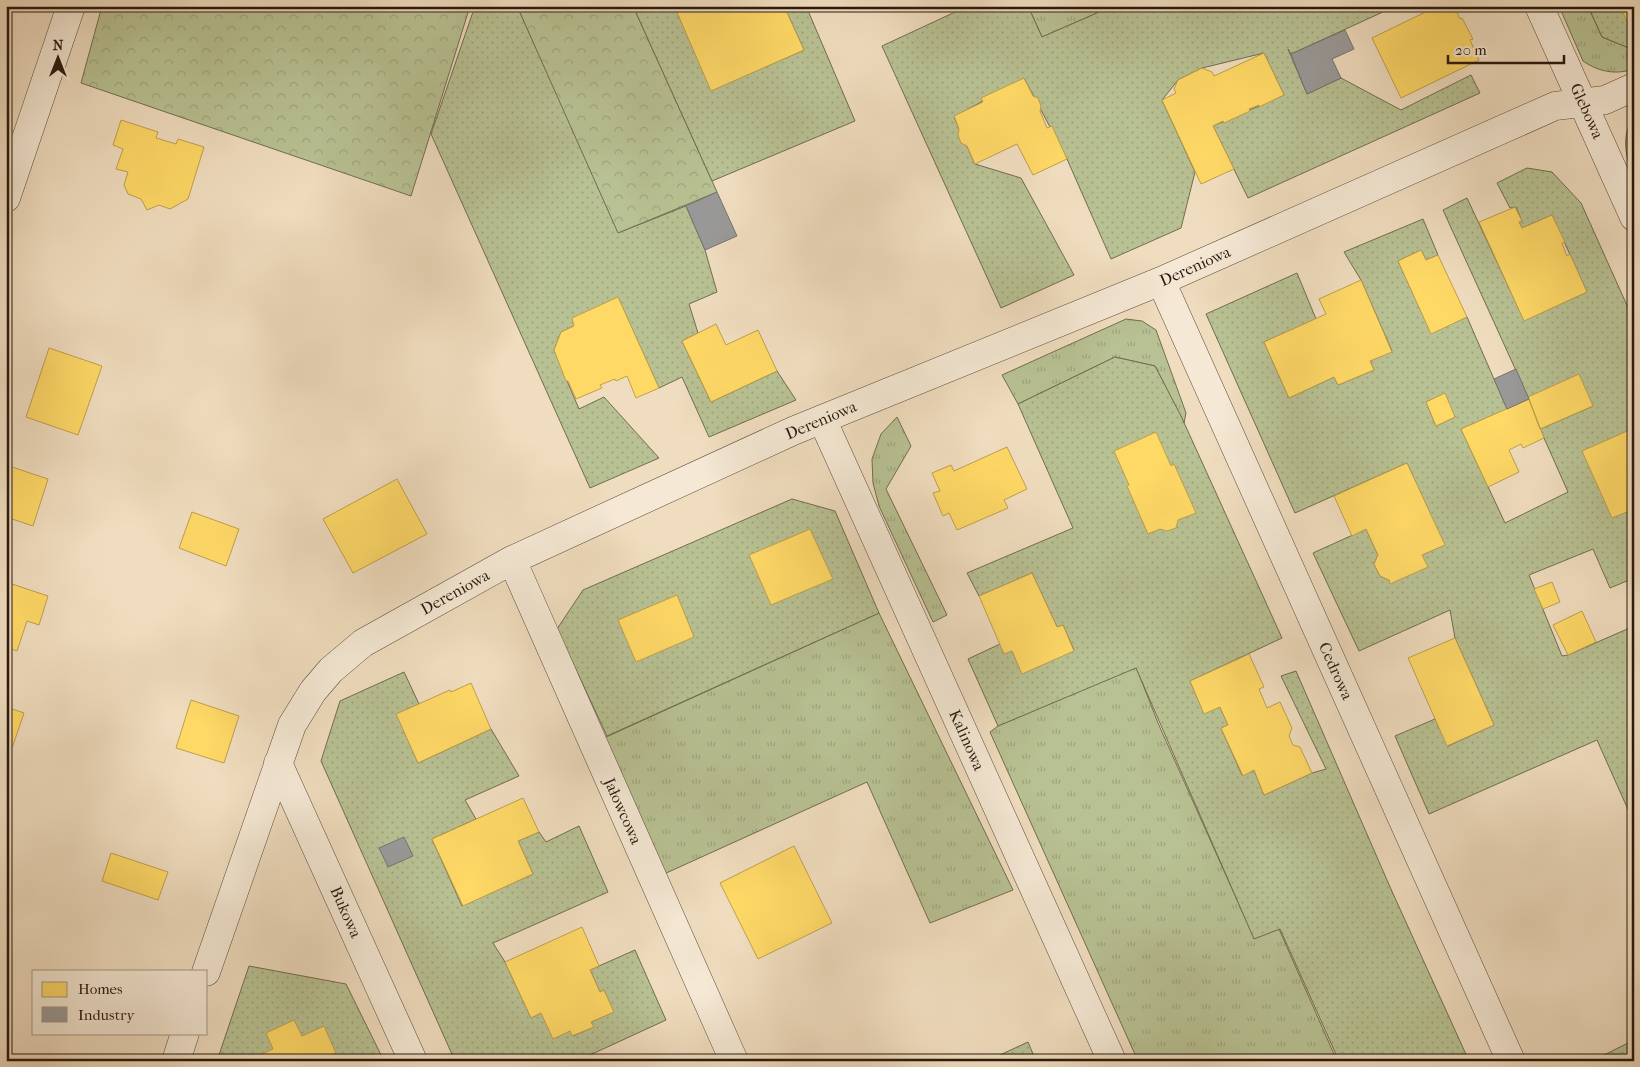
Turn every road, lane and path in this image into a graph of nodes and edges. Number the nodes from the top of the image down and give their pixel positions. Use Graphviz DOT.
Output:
graph roads {
  1 [pos="71,6"];
  2 [pos="1539,6"];
  3 [pos="1634,88"];
  4 [pos="1582,102"];
  5 [pos="6,198"];
  6 [pos="1634,217"];
  7 [pos="1161,281"];
  8 [pos="822,419"];
  9 [pos="512,560"];
  10 [pos="278,763"];
  11 [pos="207,970"];
  12 [pos="185,1034"];
  13 [pos="176,1061"];
  14 [pos="413,1061"];
  15 [pos="734,1061"];
  16 [pos="1112,1061"];
  17 [pos="1510,1061"];
  1 -- 5 [label="street"];
  2 -- 4 [label="street, Glebowa"];
  3 -- 4 [label="street, Dereniowa"];
  4 -- 6 [label="street, Glebowa"];
  4 -- 7 [label="street, Dereniowa"];
  7 -- 8 [label="street, Dereniowa"];
  7 -- 17 [label="street, Cedrowa"];
  8 -- 9 [label="street, Dereniowa"];
  8 -- 16 [label="street, Kalinowa"];
  9 -- 10 [label="street, Dereniowa"];
  9 -- 15 [label="street, Jałowcowa"];
  10 -- 11 [label="street, Dereniowa"];
  10 -- 14 [label="street, Bukowa"];
  12 -- 13 [label="street"];
}
